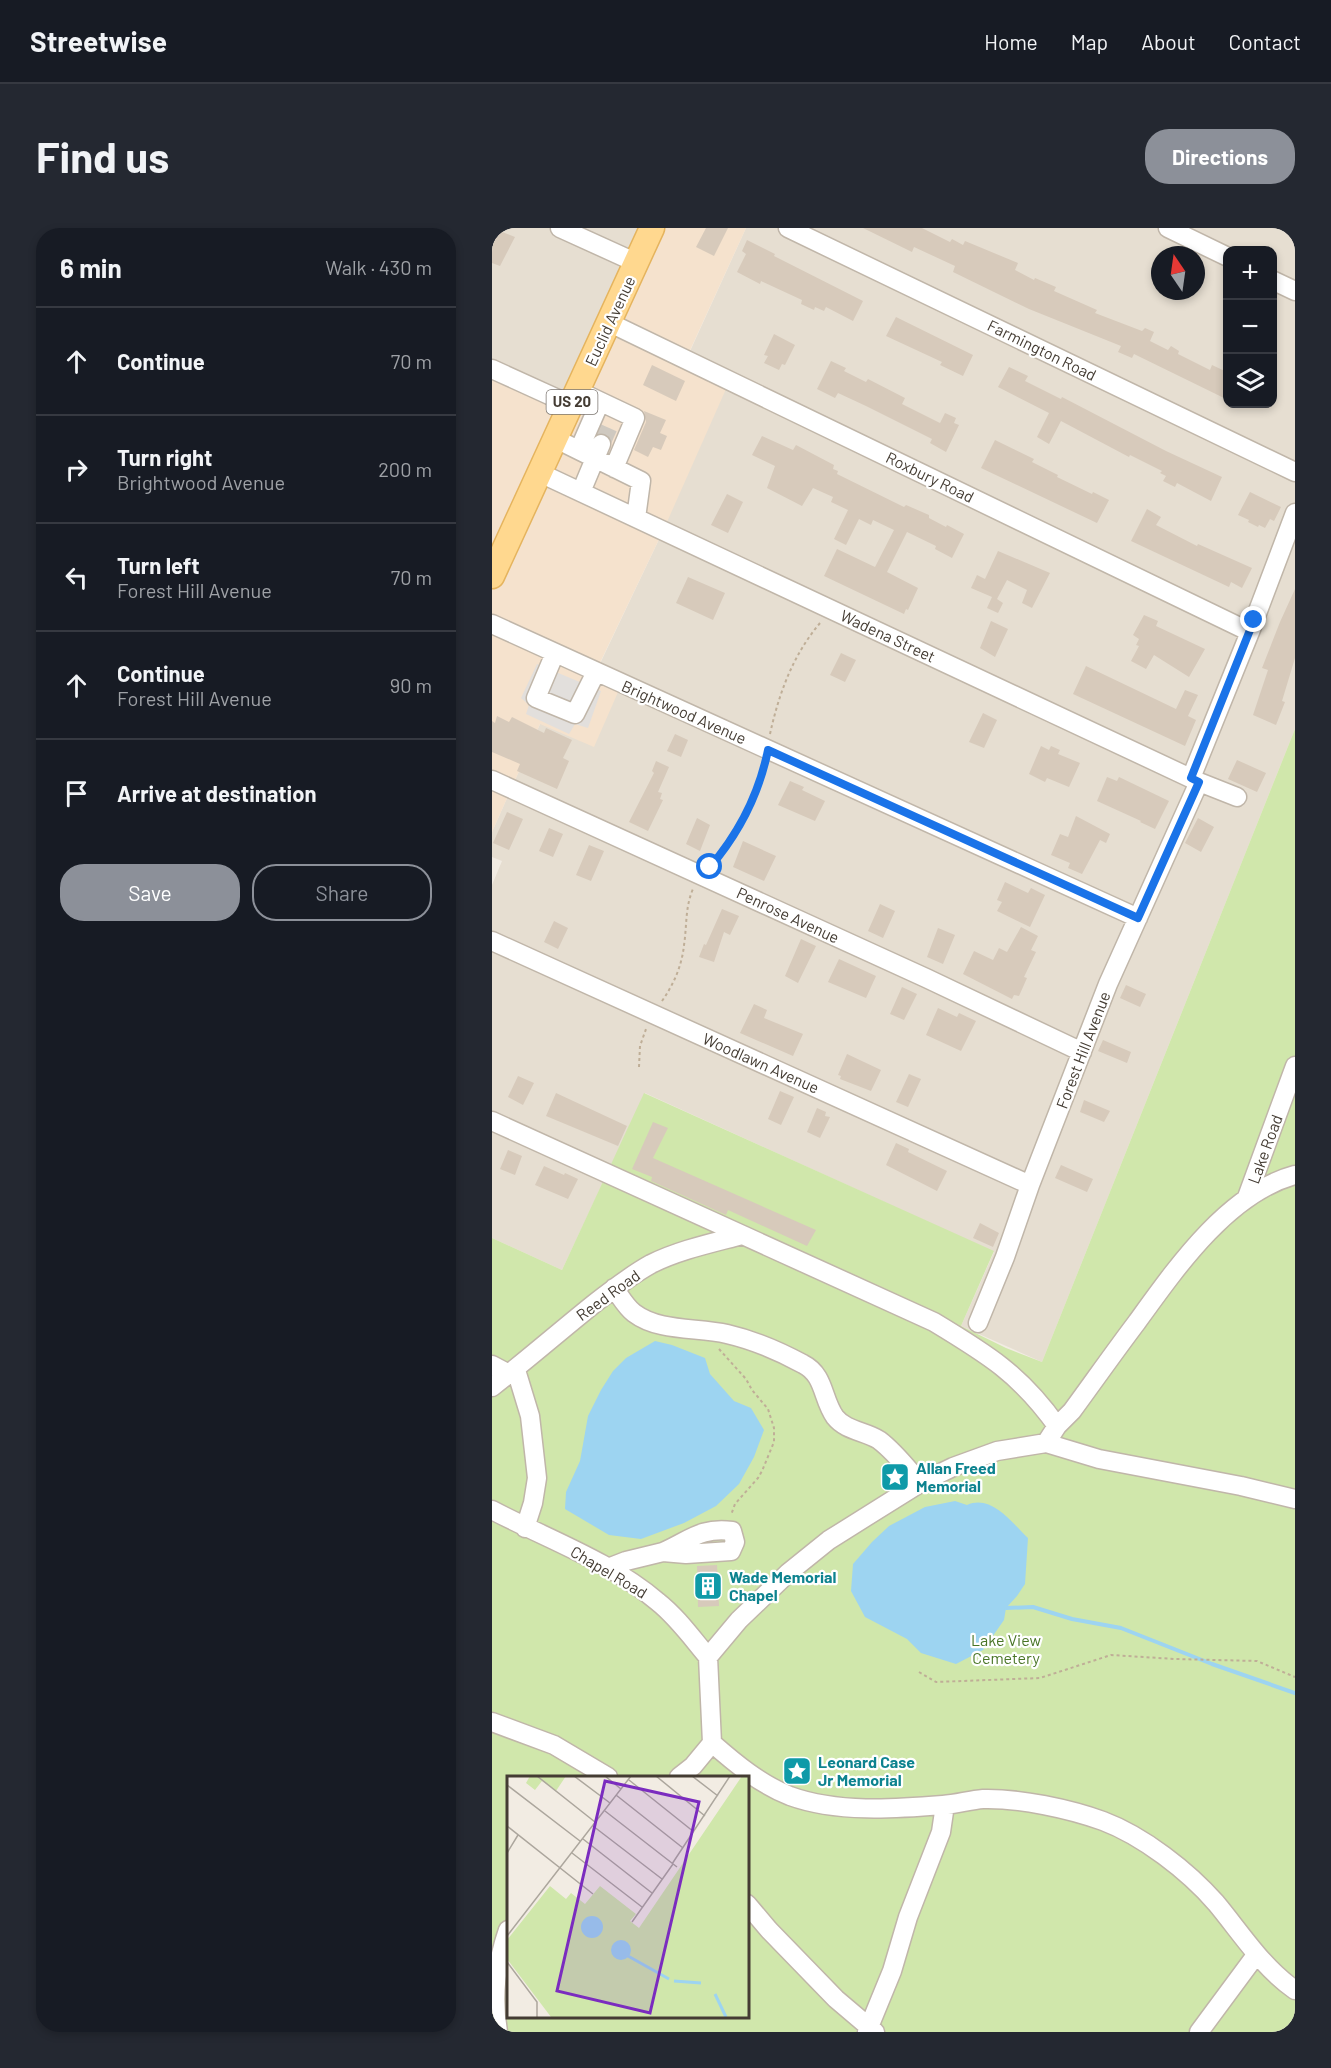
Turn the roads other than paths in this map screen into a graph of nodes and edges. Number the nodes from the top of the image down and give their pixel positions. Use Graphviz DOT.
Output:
graph roads {
  1 [pos="560,228"];
  2 [pos="652,228"];
  3 [pos="788,228"];
  4 [pos="1168,228"];
  5 [pos="1223,255"];
  6 [pos="636,263"];
  7 [pos="1277,282"];
  8 [pos="1295,291"];
  9 [pos="610,323"];
  10 [pos="492,369"];
  11 [pos="574,398"];
  12 [pos="609,412"];
  13 [pos="555,439"];
  14 [pos="592,451"];
  15 [pos="614,468"];
  16 [pos="1295,472"];
  17 [pos="540,473"];
  18 [pos="580,492"];
  19 [pos="1295,513"];
  20 [pos="636,518"];
  21 [pos="492,576"];
  22 [pos="492,624"];
  23 [pos="1250,632"];
  24 [pos="555,653"];
  25 [pos="596,672"];
  26 [pos="492,780"];
  27 [pos="1195,780"];
  28 [pos="1237,797"];
  29 [pos="1138,918"];
  30 [pos="492,941"];
  31 [pos="1082,1052"];
  32 [pos="1295,1066"];
  33 [pos="492,1121"];
  34 [pos="1295,1175"];
  35 [pos="1030,1185"];
  36 [pos="1247,1197"];
  37 [pos="742,1235"];
  38 [pos="614,1288"];
  39 [pos="978,1323"];
  40 [pos="492,1365"];
  41 [pos="513,1372"];
  42 [pos="492,1387"];
  43 [pos="1057,1426"];
  44 [pos="1046,1443"];
  45 [pos="920,1483"];
  46 [pos="1295,1499"];
  47 [pos="492,1510"];
  48 [pos="525,1528"];
  49 [pos="732,1531"];
  50 [pos="608,1568"];
  51 [pos="708,1657"];
  52 [pos="492,1722"];
  53 [pos="712,1743"];
  54 [pos="606,1776"];
  55 [pos="680,1776"];
  56 [pos="945,1805"];
  57 [pos="748,1905"];
  58 [pos="507,1934"];
  59 [pos="1256,1955"];
  60 [pos="493,1987"];
  61 [pos="1295,1990"];
  62 [pos="870,2030"];
  63 [pos="498,2032"];
  64 [pos="1199,2032"];
  1 -- 6 [label="street"];
  2 -- 6 [label="main road, Euclid Avenue / US 20"];
  3 -- 16 [label="street, Farmington Road"];
  4 -- 5 [label="street"];
  6 -- 9 [label="main road, Euclid Avenue / US 20"];
  7 -- 8 [label="street"];
  9 -- 11 [label="main road, Euclid Avenue / US 20"];
  9 -- 23 [label="street, Roxbury Road"];
  10 -- 11 [label="street"];
  11 -- 12 [label="street"];
  11 -- 13 [label="main road, Euclid Avenue / US 20"];
  12 -- 14 [label="street"];
  12 -- 15 [label="street"];
  13 -- 14 [label="street"];
  13 -- 17 [label="main road, Euclid Avenue / US 20"];
  14 -- 15 [label="street"];
  14 -- 18 [label="street"];
  15 -- 20 [label="street"];
  17 -- 18 [label="street, Wadena Street"];
  17 -- 21 [label="main road, Euclid Avenue / US 20"];
  18 -- 20 [label="street, Wadena Street"];
  19 -- 23 [label="street, Forest Hill Avenue"];
  20 -- 27 [label="street, Wadena Street"];
  22 -- 24 [label="street, Brightwood Avenue"];
  23 -- 27 [label="street, Forest Hill Avenue"];
  24 -- 25 [label="street, Brightwood Avenue"];
  24 -- 25 [label="street"];
  25 -- 29 [label="street, Brightwood Avenue"];
  26 -- 31 [label="street, Penrose Avenue"];
  27 -- 28 [label="street, Wadena Street"];
  27 -- 29 [label="street, Forest Hill Avenue"];
  29 -- 31 [label="street, Forest Hill Avenue"];
  30 -- 35 [label="street, Woodlawn Avenue"];
  31 -- 35 [label="street, Forest Hill Avenue"];
  32 -- 36 [label="street, Lake Road"];
  33 -- 37 [label="street"];
  34 -- 36 [label="street"];
  35 -- 39 [label="street, Forest Hill Avenue"];
  36 -- 43 [label="street"];
  37 -- 38 [label="street, Reed Road"];
  37 -- 43 [label="street"];
  38 -- 41 [label="street, Reed Road"];
  38 -- 45 [label="street"];
  40 -- 41 [label="street"];
  41 -- 42 [label="street, Reed Road"];
  41 -- 48 [label="street"];
  43 -- 44 [label="street"];
  44 -- 45 [label="street"];
  44 -- 46 [label="street"];
  45 -- 51 [label="street"];
  47 -- 48 [label="street, Chapel Road"];
  48 -- 50 [label="street, Chapel Road"];
  49 -- 50 [label="street"];
  50 -- 51 [label="street, Chapel Road"];
  51 -- 53 [label="street"];
  52 -- 54 [label="street"];
  53 -- 55 [label="street"];
  53 -- 56 [label="street"];
  56 -- 59 [label="street"];
  56 -- 62 [label="street"];
  57 -- 62 [label="street"];
  58 -- 60 [label="street"];
  59 -- 61 [label="street"];
  59 -- 64 [label="street"];
  60 -- 63 [label="street"];
}
